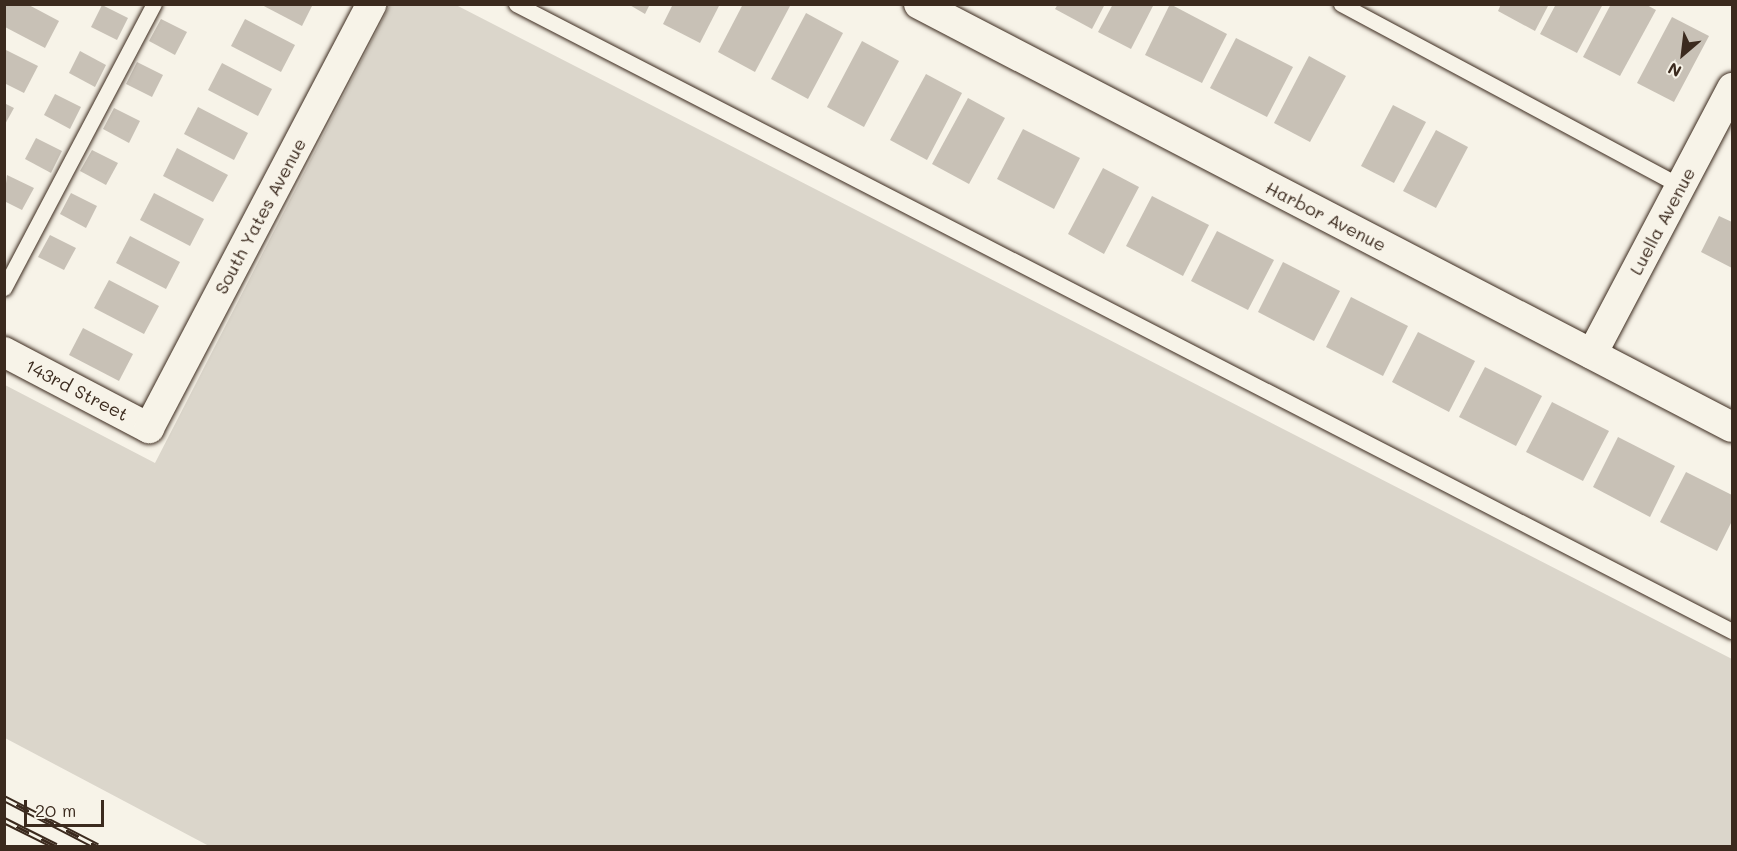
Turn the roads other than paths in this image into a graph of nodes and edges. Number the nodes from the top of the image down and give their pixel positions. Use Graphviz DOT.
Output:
graph roads {
  1 [pos="154,4"];
  2 [pos="372,4"];
  3 [pos="516,4"];
  4 [pos="919,4"];
  5 [pos="1341,4"];
  6 [pos="1732,88"];
  7 [pos="1681,186"];
  8 [pos="4,288"];
  9 [pos="4,352"];
  10 [pos="1592,354"];
  11 [pos="149,428"];
  12 [pos="1732,428"];
  13 [pos="1732,631"];
  1 -- 8 [label="lane"];
  2 -- 11 [label="street, South Yates Avenue"];
  3 -- 13 [label="lane"];
  4 -- 10 [label="street, Harbor Avenue"];
  5 -- 7 [label="lane"];
  6 -- 7 [label="street, Luella Avenue"];
  7 -- 10 [label="street, Luella Avenue"];
  9 -- 11 [label="street, 143rd Street"];
  10 -- 12 [label="street, Harbor Avenue"];
}
